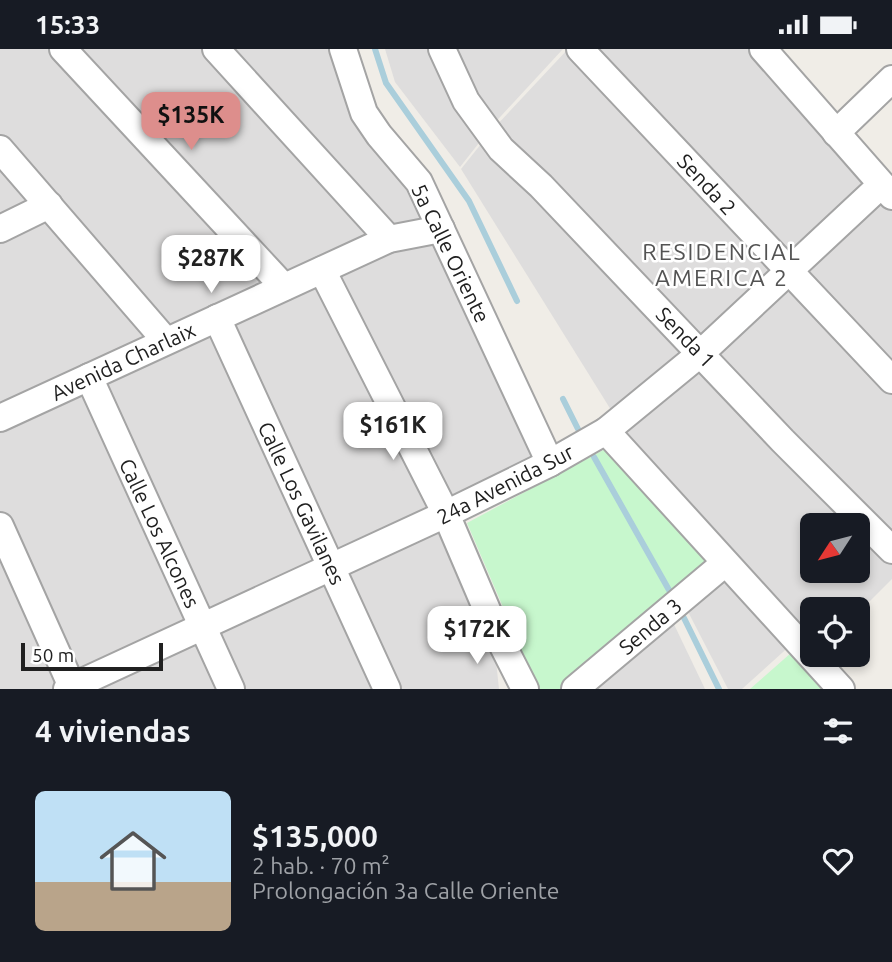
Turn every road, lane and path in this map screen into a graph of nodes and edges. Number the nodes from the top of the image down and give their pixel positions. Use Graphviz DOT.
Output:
graph roads {
  1 [pos="63,49"];
  2 [pos="215,49"];
  3 [pos="343,49"];
  4 [pos="442,49"];
  5 [pos="580,49"];
  6 [pos="768,51"];
  7 [pos="892,79"];
  8 [pos="836,133"];
  9 [pos="0,149"];
  10 [pos="887,191"];
  11 [pos="49,205"];
  12 [pos="0,229"];
  13 [pos="441,229"];
  14 [pos="389,239"];
  15 [pos="322,270"];
  16 [pos="789,271"];
  17 [pos="284,287"];
  18 [pos="217,318"];
  19 [pos="166,341"];
  20 [pos="701,353"];
  21 [pos="89,377"];
  22 [pos="892,380"];
  23 [pos="0,418"];
  24 [pos="606,431"];
  25 [pos="550,463"];
  26 [pos="446,514"];
  27 [pos="0,526"];
  28 [pos="892,550"];
  29 [pos="725,563"];
  30 [pos="331,566"];
  31 [pos="202,626"];
  32 [pos="499,638"];
  33 [pos="70,688"];
  34 [pos="231,689"];
  35 [pos="387,689"];
  36 [pos="503,689"];
  37 [pos="525,689"];
  38 [pos="575,689"];
  39 [pos="841,689"];
  1 -- 17 [label="street"];
  2 -- 14 [label="street"];
  3 -- 13 [label="street, 5a Calle Oriente"];
  4 -- 20 [label="street, Senda 1"];
  5 -- 16 [label="street, Senda 2"];
  6 -- 8 [label="street"];
  7 -- 8 [label="street"];
  8 -- 10 [label="street"];
  9 -- 11 [label="street"];
  10 -- 16 [label="street, 24a Avenida Sur"];
  11 -- 12 [label="street"];
  11 -- 19 [label="street"];
  13 -- 14 [label="street, Avenida Charlaix"];
  13 -- 25 [label="street, 5a Calle Oriente"];
  14 -- 15 [label="street, Avenida Charlaix"];
  15 -- 17 [label="street, Avenida Charlaix"];
  15 -- 26 [label="street"];
  16 -- 20 [label="street, 24a Avenida Sur"];
  16 -- 22 [label="street, Senda 2"];
  17 -- 18 [label="street, Avenida Charlaix"];
  18 -- 19 [label="street, Avenida Charlaix"];
  18 -- 30 [label="street, Calle Los Gavilanes"];
  19 -- 21 [label="street, Avenida Charlaix"];
  20 -- 24 [label="street, 24a Avenida Sur"];
  20 -- 28 [label="street, Senda 1"];
  21 -- 23 [label="street, Avenida Charlaix"];
  21 -- 31 [label="street, Calle Los Alcones"];
  24 -- 25 [label="street, 24a Avenida Sur"];
  24 -- 29 [label="street"];
  25 -- 26 [label="street, 24a Avenida Sur"];
  26 -- 30 [label="street, 24a Avenida Sur"];
  26 -- 32 [label="street"];
  27 -- 33 [label="street"];
  29 -- 38 [label="street, Senda 3"];
  29 -- 39 [label="street"];
  30 -- 31 [label="street, 24a Avenida Sur"];
  30 -- 35 [label="street, Calle Los Gavilanes"];
  31 -- 33 [label="street, 24a Avenida Sur"];
  31 -- 34 [label="street, Calle Los Alcones"];
  32 -- 36 [label="street"];
  32 -- 37 [label="street"];
}
